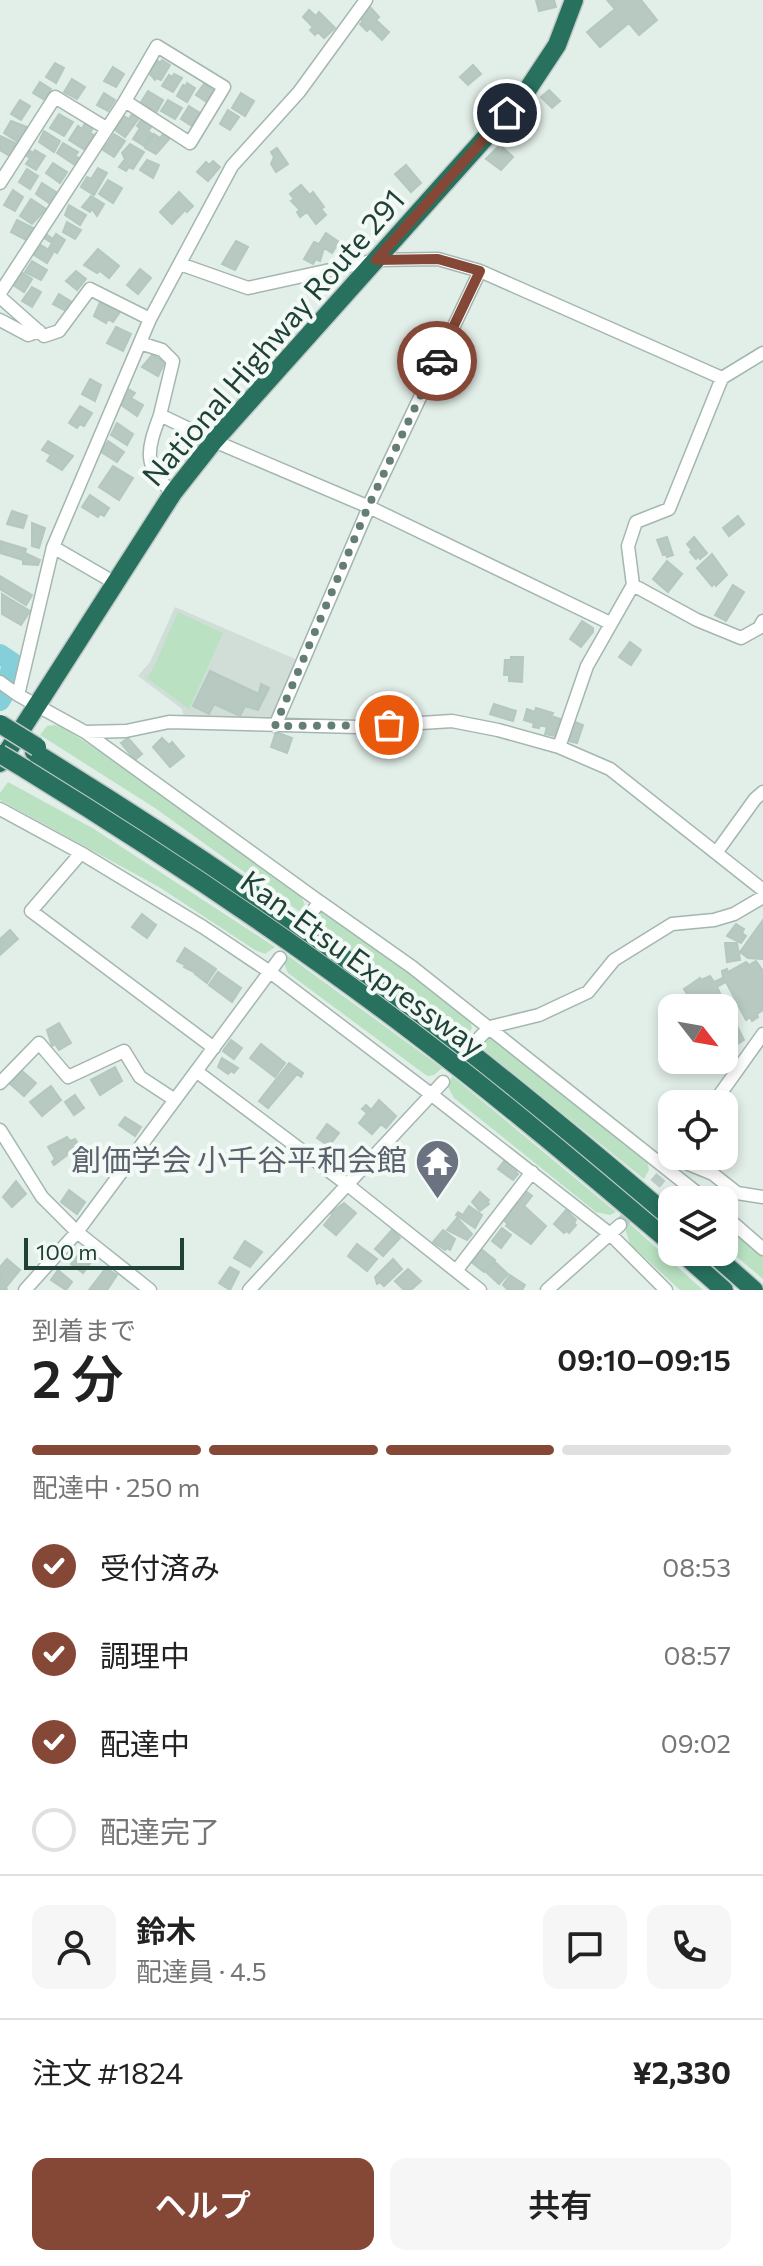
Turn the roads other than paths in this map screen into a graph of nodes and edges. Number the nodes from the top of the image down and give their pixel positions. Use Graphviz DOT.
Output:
graph roads {
  1 [pos="366,0"];
  2 [pos="574,0"];
  3 [pos="125,101"];
  4 [pos="106,128"];
  5 [pos="0,183"];
  6 [pos="376,260"];
  7 [pos="180,264"];
  8 [pos="480,271"];
  9 [pos="0,295"];
  10 [pos="150,319"];
  11 [pos="0,320"];
  12 [pos="39,331"];
  13 [pos="140,343"];
  14 [pos="763,353"];
  15 [pos="722,378"];
  16 [pos="160,415"];
  17 [pos="214,441"];
  18 [pos="173,493"];
  19 [pos="368,507"];
  20 [pos="53,547"];
  21 [pos="115,583"];
  22 [pos="633,585"];
  23 [pos="763,621"];
  24 [pos="610,623"];
  25 [pos="0,682"];
  26 [pos="18,695"];
  27 [pos="37,705"];
  28 [pos="0,724"];
  29 [pos="275,726"];
  30 [pos="0,731"];
  31 [pos="85,732"];
  32 [pos="559,747"];
  33 [pos="0,754"];
  34 [pos="29,761"];
  35 [pos="0,764"];
  36 [pos="763,792"];
  37 [pos="0,809"];
  38 [pos="81,853"];
  39 [pos="716,853"];
  40 [pos="763,890"];
  41 [pos="763,897"];
  42 [pos="320,902"];
  43 [pos="310,914"];
  44 [pos="280,958"];
  45 [pos="270,972"];
  46 [pos="490,1027"];
  47 [pos="763,1034"];
  48 [pos="480,1037"];
  49 [pos="214,1048"];
  50 [pos="196,1071"];
  51 [pos="443,1082"];
  52 [pos="0,1083"];
  53 [pos="723,1090"];
  54 [pos="432,1095"];
  55 [pos="175,1100"];
  56 [pos="0,1130"];
  57 [pos="658,1155"];
  58 [pos="676,1170"];
  59 [pos="696,1170"];
  60 [pos="532,1172"];
  61 [pos="349,1186"];
  62 [pos="692,1186"];
  63 [pos="763,1197"];
  64 [pos="658,1207"];
  65 [pos="738,1227"];
  66 [pos="615,1230"];
  67 [pos="77,1232"];
  68 [pos="658,1232"];
  69 [pos="763,1249"];
  70 [pos="697,1266"];
  71 [pos="727,1266"];
  72 [pos="456,1271"];
  73 [pos="25,1290"];
  74 [pos="150,1290"];
  75 [pos="249,1290"];
  76 [pos="480,1290"];
  77 [pos="547,1290"];
  78 [pos="666,1290"];
  79 [pos="724,1290"];
  80 [pos="754,1290"];
  1 -- 7 [label="street"];
  2 -- 6 [label="highway, National Highway Route 291"];
  3 -- 3 [label="street"];
  3 -- 4 [label="street"];
  4 -- 5 [label="street"];
  4 -- 9 [label="street"];
  6 -- 7 [label="street"];
  6 -- 8 [label="street"];
  6 -- 17 [label="highway, National Highway Route 291"];
  7 -- 10 [label="street"];
  8 -- 15 [label="street"];
  8 -- 19 [label="street"];
  9 -- 12 [label="street"];
  10 -- 12 [label="street"];
  10 -- 13 [label="street"];
  11 -- 12 [label="street"];
  13 -- 16 [label="street"];
  13 -- 20 [label="street"];
  14 -- 15 [label="street"];
  15 -- 22 [label="street"];
  16 -- 17 [label="street"];
  16 -- 18 [label="street"];
  17 -- 18 [label="highway, National Highway Route 291"];
  17 -- 19 [label="street"];
  18 -- 21 [label="highway, National Highway Route 291"];
  19 -- 24 [label="street"];
  19 -- 29 [label="street"];
  20 -- 21 [label="street"];
  20 -- 26 [label="street"];
  21 -- 27 [label="highway, National Highway Route 291"];
  22 -- 23 [label="street"];
  22 -- 24 [label="street"];
  24 -- 32 [label="street"];
  25 -- 26 [label="street"];
  26 -- 27 [label="street"];
  27 -- 31 [label="street"];
  27 -- 35 [label="highway, National Highway Route 291"];
  28 -- 34 [label="highway, bridge"];
  29 -- 31 [label="street"];
  29 -- 32 [label="street"];
  30 -- 34 [label="highway, Kan-Etsu Expressway, bridge"];
  31 -- 42 [label="street"];
  32 -- 39 [label="street"];
  33 -- 34 [label="highway, Kan-Etsu Expressway, bridge"];
  34 -- 35 [label="highway"];
  34 -- 64 [label="highway, Kan-Etsu Expressway"];
  34 -- 68 [label="highway, Kan-Etsu Expressway"];
  36 -- 39 [label="street"];
  37 -- 38 [label="street"];
  38 -- 45 [label="street"];
  38 -- 49 [label="street"];
  39 -- 40 [label="street"];
  41 -- 46 [label="street"];
  42 -- 43 [label="street"];
  42 -- 46 [label="street"];
  44 -- 45 [label="street"];
  45 -- 49 [label="street"];
  45 -- 54 [label="street"];
  46 -- 48 [label="street"];
  46 -- 57 [label="street"];
  47 -- 53 [label="street"];
  49 -- 50 [label="street"];
  50 -- 55 [label="street"];
  50 -- 61 [label="street"];
  51 -- 54 [label="street"];
  52 -- 55 [label="street"];
  54 -- 60 [label="street"];
  54 -- 61 [label="street"];
  55 -- 67 [label="street"];
  56 -- 67 [label="street"];
  58 -- 62 [label="street"];
  59 -- 63 [label="street"];
  60 -- 66 [label="street"];
  60 -- 72 [label="street"];
  61 -- 72 [label="street"];
  61 -- 75 [label="street"];
  65 -- 69 [label="street"];
  66 -- 77 [label="street"];
  66 -- 78 [label="street"];
  67 -- 73 [label="street"];
  67 -- 74 [label="street"];
  70 -- 79 [label="highway"];
  71 -- 80 [label="highway"];
  72 -- 76 [label="street"];
}
